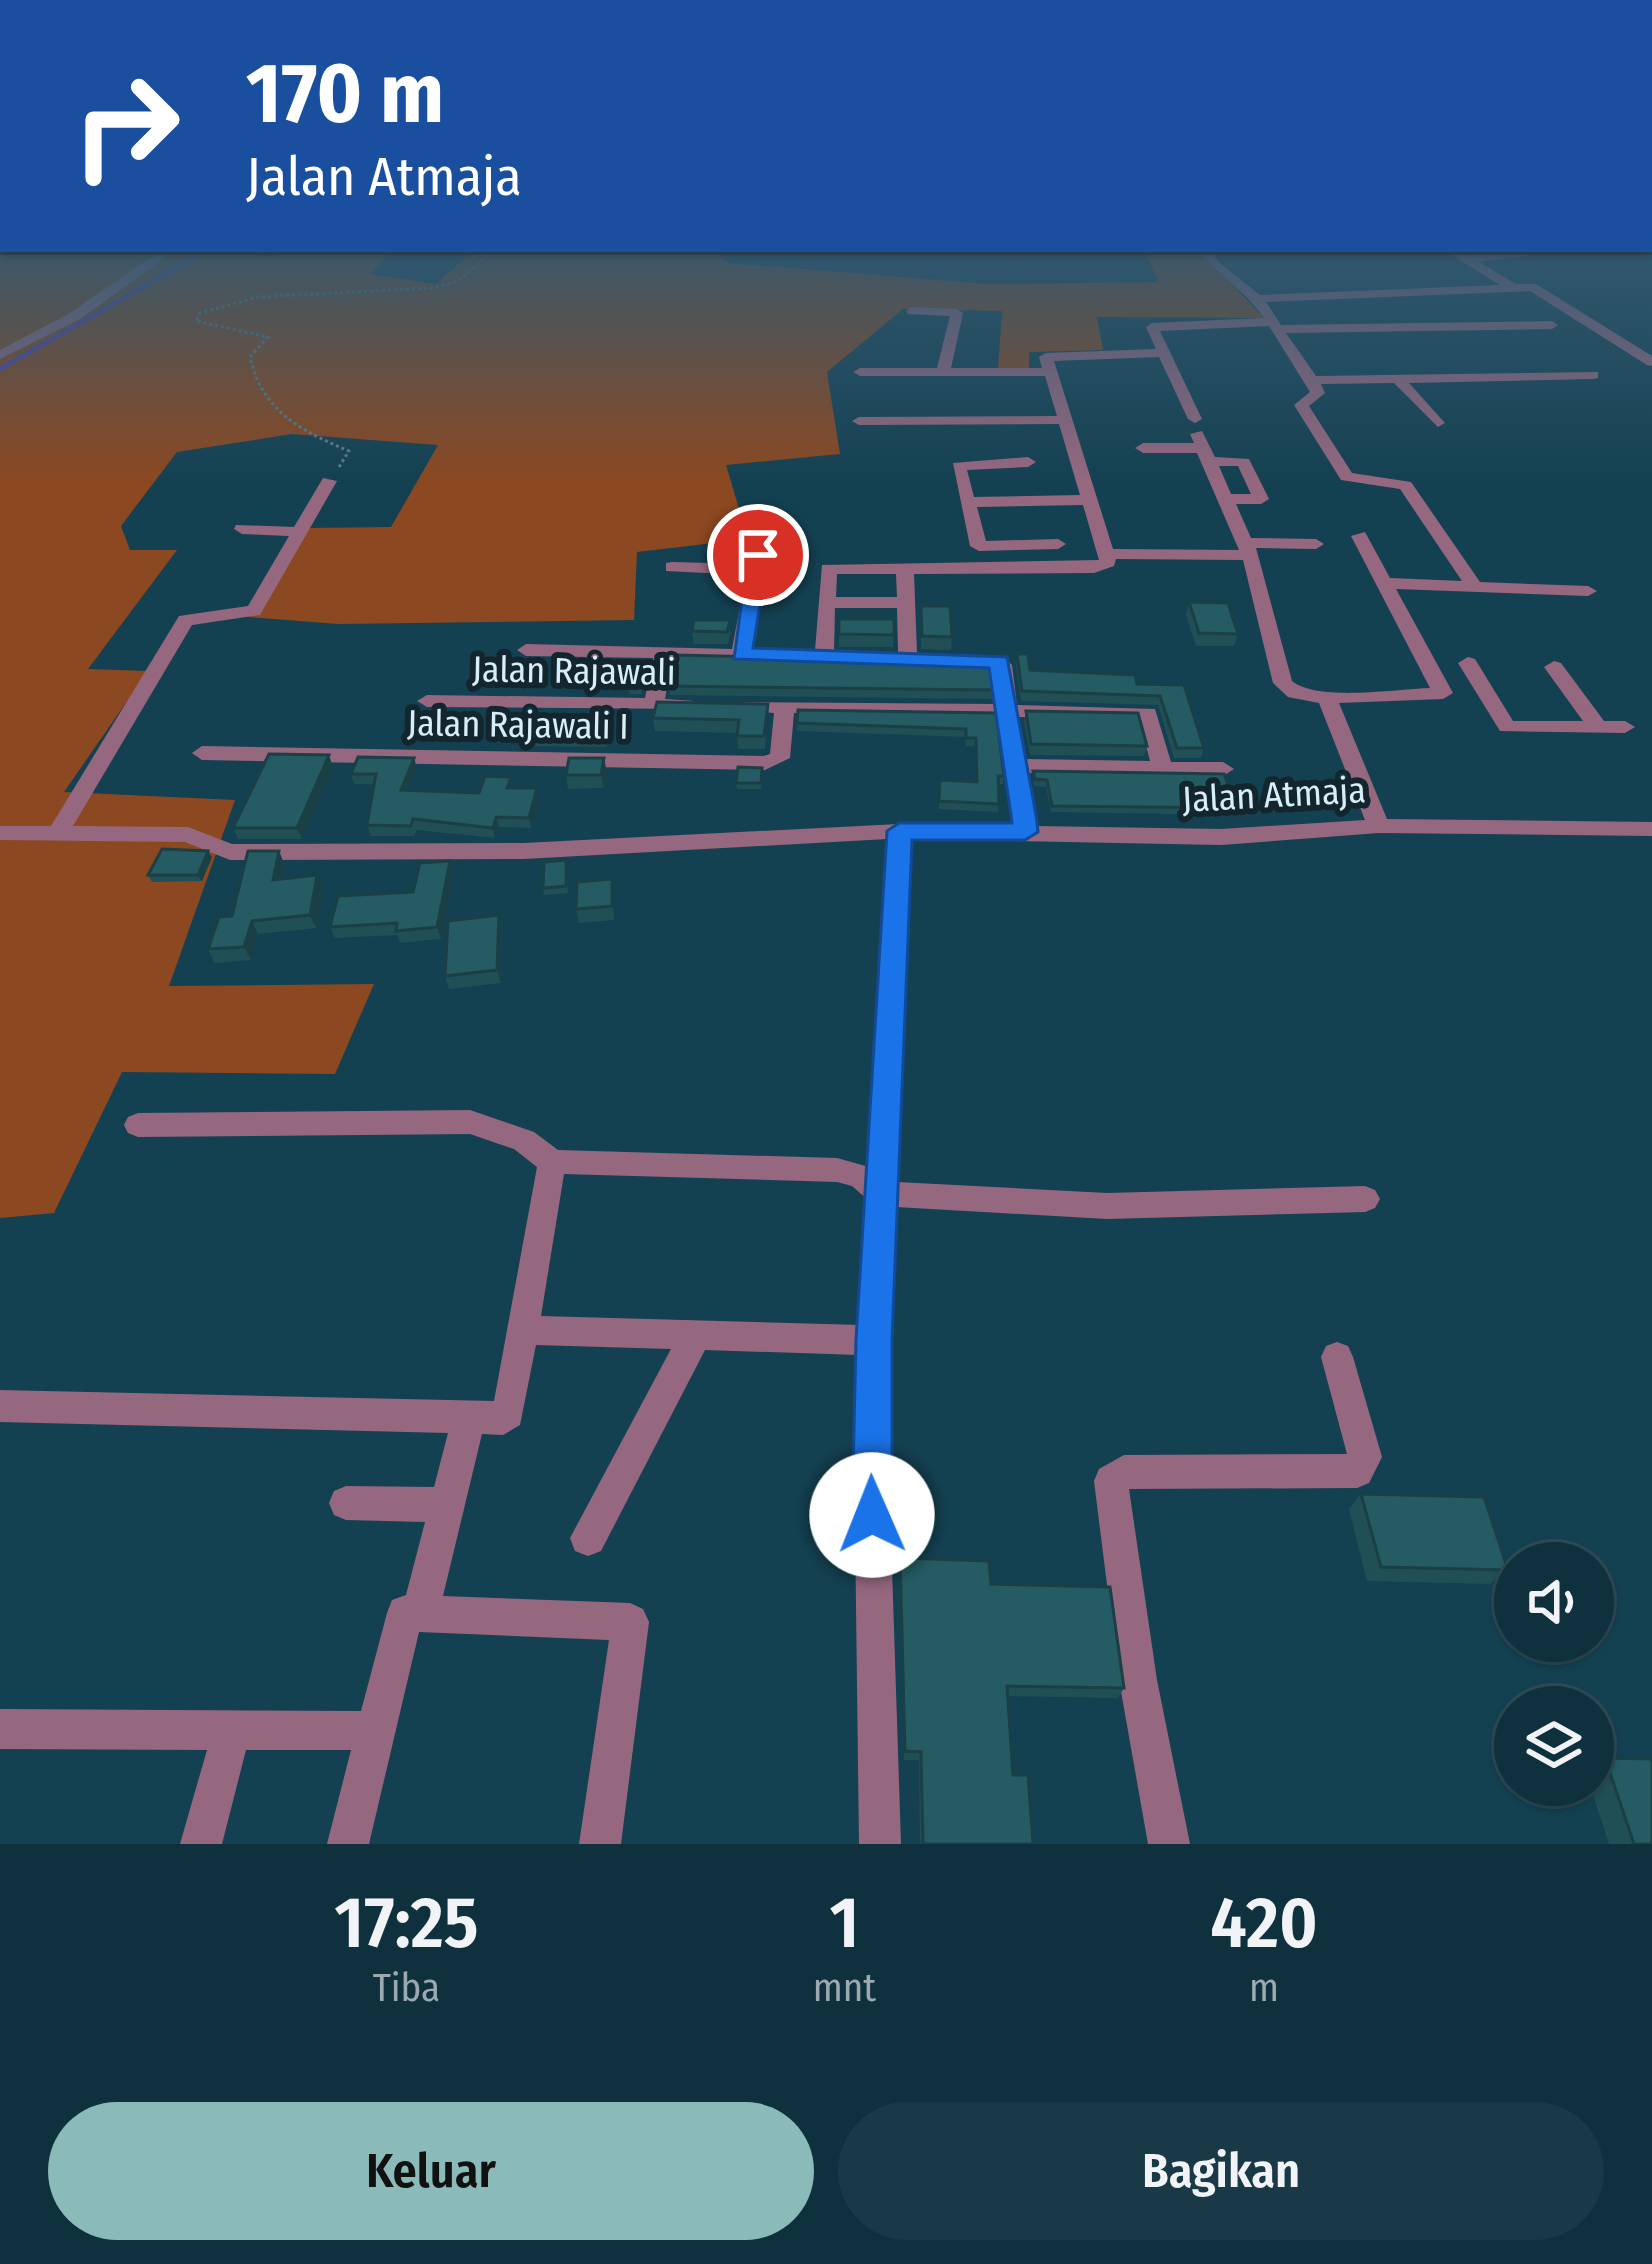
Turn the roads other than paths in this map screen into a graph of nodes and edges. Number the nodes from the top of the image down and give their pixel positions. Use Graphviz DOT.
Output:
graph roads {
  1 [pos="79,313"];
  2 [pos="958,313"];
  3 [pos="1266,313"];
  4 [pos="1577,313"];
  5 [pos="1274,325"];
  6 [pos="1552,325"];
  7 [pos="1162,353"];
  8 [pos="0,355"];
  9 [pos="1652,362"];
  10 [pos="860,371"];
  11 [pos="944,371"];
  12 [pos="1049,371"];
  13 [pos="1593,375"];
  14 [pos="1312,380"];
  15 [pos="1398,380"];
  16 [pos="1063,420"];
  17 [pos="859,422"];
  18 [pos="1438,423"];
  19 [pos="1202,440"];
  20 [pos="1143,448"];
  21 [pos="1028,462"];
  22 [pos="329,481"];
  23 [pos="1089,500"];
  24 [pos="1228,500"];
  25 [pos="968,502"];
  26 [pos="242,529"];
  27 [pos="302,532"];
  28 [pos="1359,536"];
  29 [pos="1058,544"];
  30 [pos="1316,544"];
  31 [pos="1248,549"];
  32 [pos="1106,554"];
  33 [pos="905,566"];
  34 [pos="672,567"];
  35 [pos="1385,583"];
  36 [pos="1475,587"];
  37 [pos="1588,591"];
  38 [pos="825,602"];
  39 [pos="906,603"];
  40 [pos="526,650"];
  41 [pos="664,653"];
  42 [pos="741,654"];
  43 [pos="824,656"];
  44 [pos="908,657"];
  45 [pos="1468,663"];
  46 [pos="1554,667"];
  47 [pos="1443,693"];
  48 [pos="1487,694"];
  49 [pos="1327,698"];
  50 [pos="428,701"];
  51 [pos="654,705"];
  52 [pos="784,707"];
  53 [pos="1007,711"];
  54 [pos="1597,727"];
  55 [pos="1624,727"];
  56 [pos="202,753"];
  57 [pos="1014,766"];
  58 [pos="1162,768"];
  59 [pos="1223,769"];
  60 [pos="1379,826"];
  61 [pos="59,831"];
  62 [pos="899,831"];
  63 [pos="1651,831"];
  64 [pos="0,832"];
  65 [pos="1025,832"];
  66 [pos="138,1125"];
  67 [pos="552,1162"];
  68 [pos="881,1194"];
  69 [pos="1365,1198"];
  70 [pos="524,1330"];
  71 [pos="696,1335"];
  72 [pos="874,1340"];
  73 [pos="1337,1357"];
  74 [pos="0,1406"];
  75 [pos="469,1418"];
  76 [pos="346,1503"];
  77 [pos="447,1505"];
  78 [pos="588,1538"];
  79 [pos="420,1613"];
  80 [pos="232,1728"];
  81 [pos="0,1730"];
  82 [pos="377,1731"];
  83 [pos="201,1844"];
  84 [pos="348,1844"];
  85 [pos="600,1844"];
  86 [pos="880,1844"];
  87 [pos="1168,1844"];
  1 -- 8 [label="street"];
  2 -- 11 [label="street"];
  3 -- 5 [label="street"];
  4 -- 9 [label="street"];
  5 -- 6 [label="street"];
  5 -- 7 [label="street"];
  5 -- 14 [label="street"];
  7 -- 12 [label="street"];
  7 -- 19 [label="street"];
  10 -- 11 [label="street"];
  11 -- 12 [label="street"];
  12 -- 16 [label="street"];
  13 -- 15 [label="street"];
  14 -- 15 [label="street"];
  14 -- 36 [label="street"];
  15 -- 18 [label="street"];
  16 -- 17 [label="street"];
  16 -- 23 [label="street"];
  19 -- 20 [label="street"];
  19 -- 24 [label="street"];
  19 -- 24 [label="street"];
  21 -- 25 [label="street"];
  22 -- 27 [label="street"];
  23 -- 25 [label="street"];
  23 -- 32 [label="street"];
  24 -- 31 [label="street"];
  25 -- 29 [label="street"];
  26 -- 27 [label="street"];
  27 -- 61 [label="street"];
  28 -- 35 [label="street"];
  30 -- 31 [label="street"];
  31 -- 32 [label="street"];
  31 -- 49 [label="street"];
  32 -- 33 [label="street"];
  33 -- 38 [label="street"];
  33 -- 39 [label="street"];
  34 -- 42 [label="street"];
  35 -- 36 [label="street"];
  35 -- 47 [label="street"];
  36 -- 37 [label="street"];
  38 -- 39 [label="street"];
  38 -- 43 [label="street"];
  39 -- 44 [label="street"];
  40 -- 41 [label="street"];
  41 -- 42 [label="street"];
  41 -- 51 [label="street"];
  42 -- 43 [label="street"];
  43 -- 44 [label="street"];
  44 -- 53 [label="street"];
  45 -- 48 [label="street"];
  46 -- 54 [label="street"];
  47 -- 48 [label="street"];
  47 -- 49 [label="street"];
  48 -- 54 [label="street"];
  49 -- 60 [label="street"];
  50 -- 51 [label="street, Jalan Rajawali"];
  51 -- 52 [label="street, Jalan Rajawali"];
  52 -- 53 [label="street, Jalan Rajawali"];
  52 -- 56 [label="street, Jalan Rajawali I"];
  53 -- 57 [label="street"];
  53 -- 58 [label="street, Jalan Rajawali"];
  54 -- 55 [label="street"];
  57 -- 58 [label="street"];
  57 -- 65 [label="street"];
  58 -- 59 [label="street"];
  60 -- 63 [label="street, Jalan Atmaja"];
  60 -- 65 [label="street, Jalan Atmaja"];
  61 -- 62 [label="street, Jalan Atmaja"];
  61 -- 64 [label="street, Jalan Atmaja"];
  62 -- 65 [label="street, Jalan Atmaja"];
  62 -- 68 [label="street"];
  66 -- 67 [label="street"];
  67 -- 68 [label="street"];
  67 -- 70 [label="street"];
  68 -- 69 [label="street"];
  68 -- 72 [label="street"];
  70 -- 71 [label="street"];
  70 -- 75 [label="street"];
  71 -- 72 [label="street"];
  71 -- 78 [label="street"];
  72 -- 86 [label="street"];
  73 -- 87 [label="street"];
  74 -- 75 [label="street"];
  75 -- 77 [label="street"];
  76 -- 77 [label="street"];
  77 -- 79 [label="street"];
  79 -- 82 [label="street"];
  79 -- 85 [label="street"];
  80 -- 81 [label="street"];
  80 -- 82 [label="street"];
  80 -- 83 [label="street"];
  82 -- 84 [label="street"];
}
